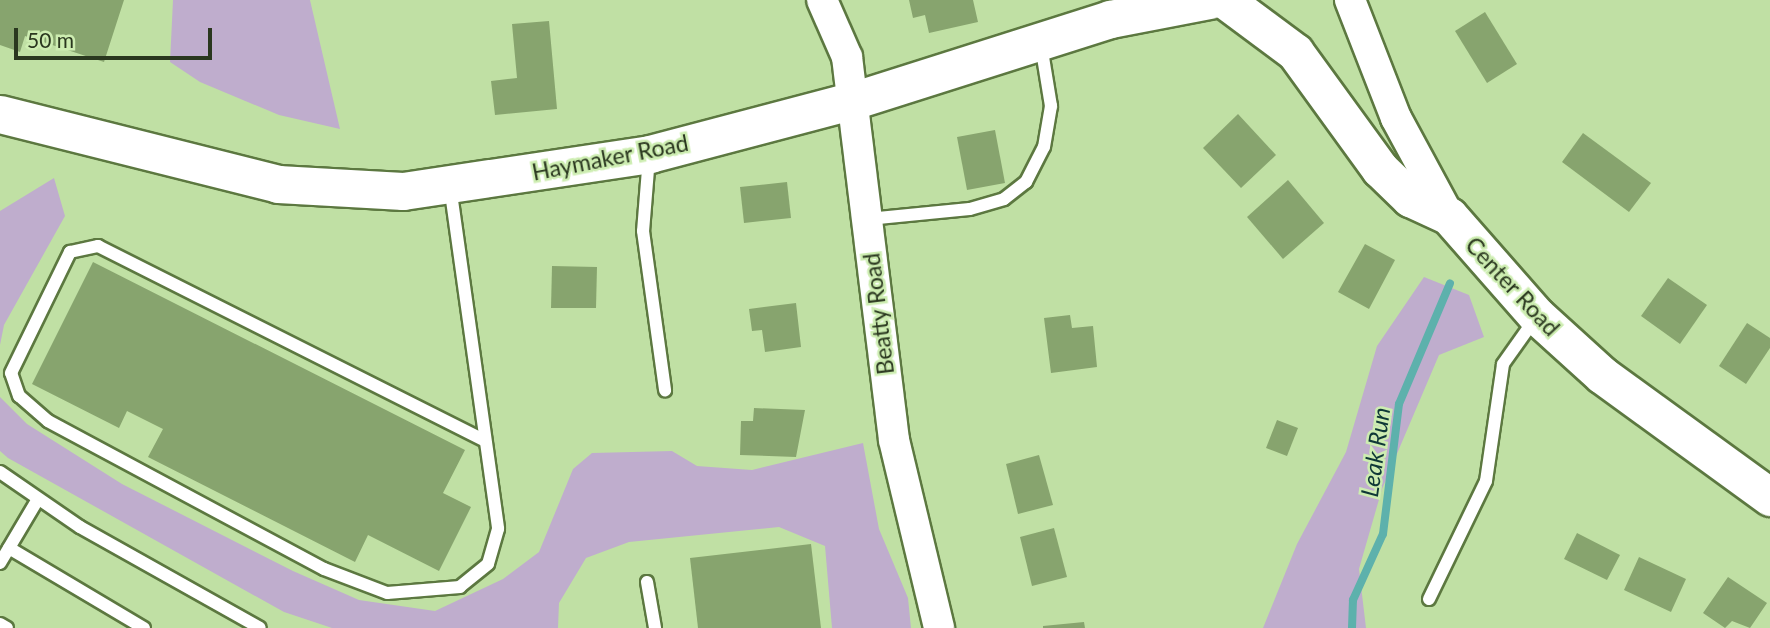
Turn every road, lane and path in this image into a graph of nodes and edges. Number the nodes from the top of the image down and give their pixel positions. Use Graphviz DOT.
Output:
graph roads {
  1 [pos="822,0"];
  2 [pos="1210,0"];
  3 [pos="1225,0"];
  4 [pos="1350,0"];
  5 [pos="1103,10"];
  6 [pos="1040,41"];
  7 [pos="855,100"];
  8 [pos="0,114"];
  9 [pos="650,154"];
  10 [pos="450,185"];
  11 [pos="1449,216"];
  12 [pos="868,219"];
  13 [pos="1537,316"];
  14 [pos="665,390"];
  15 [pos="485,441"];
  16 [pos="0,472"];
  17 [pos="1770,497"];
  18 [pos="38,499"];
  19 [pos="9,548"];
  20 [pos="0,563"];
  21 [pos="647,582"];
  22 [pos="1429,599"];
  23 [pos="0,624"];
  24 [pos="7,628"];
  25 [pos="144,628"];
  26 [pos="260,628"];
  27 [pos="655,628"];
  28 [pos="939,628"];
  1 -- 7 [label="street, Beatty Road"];
  2 -- 5 [label="main road, Haymaker Road"];
  3 -- 11 [label="main road"];
  4 -- 11 [label="street, Center Road"];
  5 -- 6 [label="main road, Haymaker Road"];
  6 -- 7 [label="main road, Haymaker Road"];
  6 -- 12 [label="lane"];
  7 -- 9 [label="main road, Haymaker Road"];
  7 -- 12 [label="street, Beatty Road"];
  8 -- 10 [label="main road, Haymaker Road"];
  9 -- 10 [label="main road, Haymaker Road"];
  9 -- 14 [label="lane"];
  10 -- 15 [label="lane"];
  11 -- 13 [label="main road, Center Road"];
  12 -- 28 [label="street, Beatty Road"];
  13 -- 17 [label="main road, Center Road"];
  13 -- 22 [label="lane"];
  15 -- 15 [label="lane"];
  16 -- 18 [label="lane"];
  18 -- 19 [label="lane"];
  18 -- 26 [label="lane"];
  19 -- 20 [label="lane"];
  19 -- 25 [label="lane"];
  21 -- 27 [label="lane"];
  23 -- 24 [label="lane"];
}
